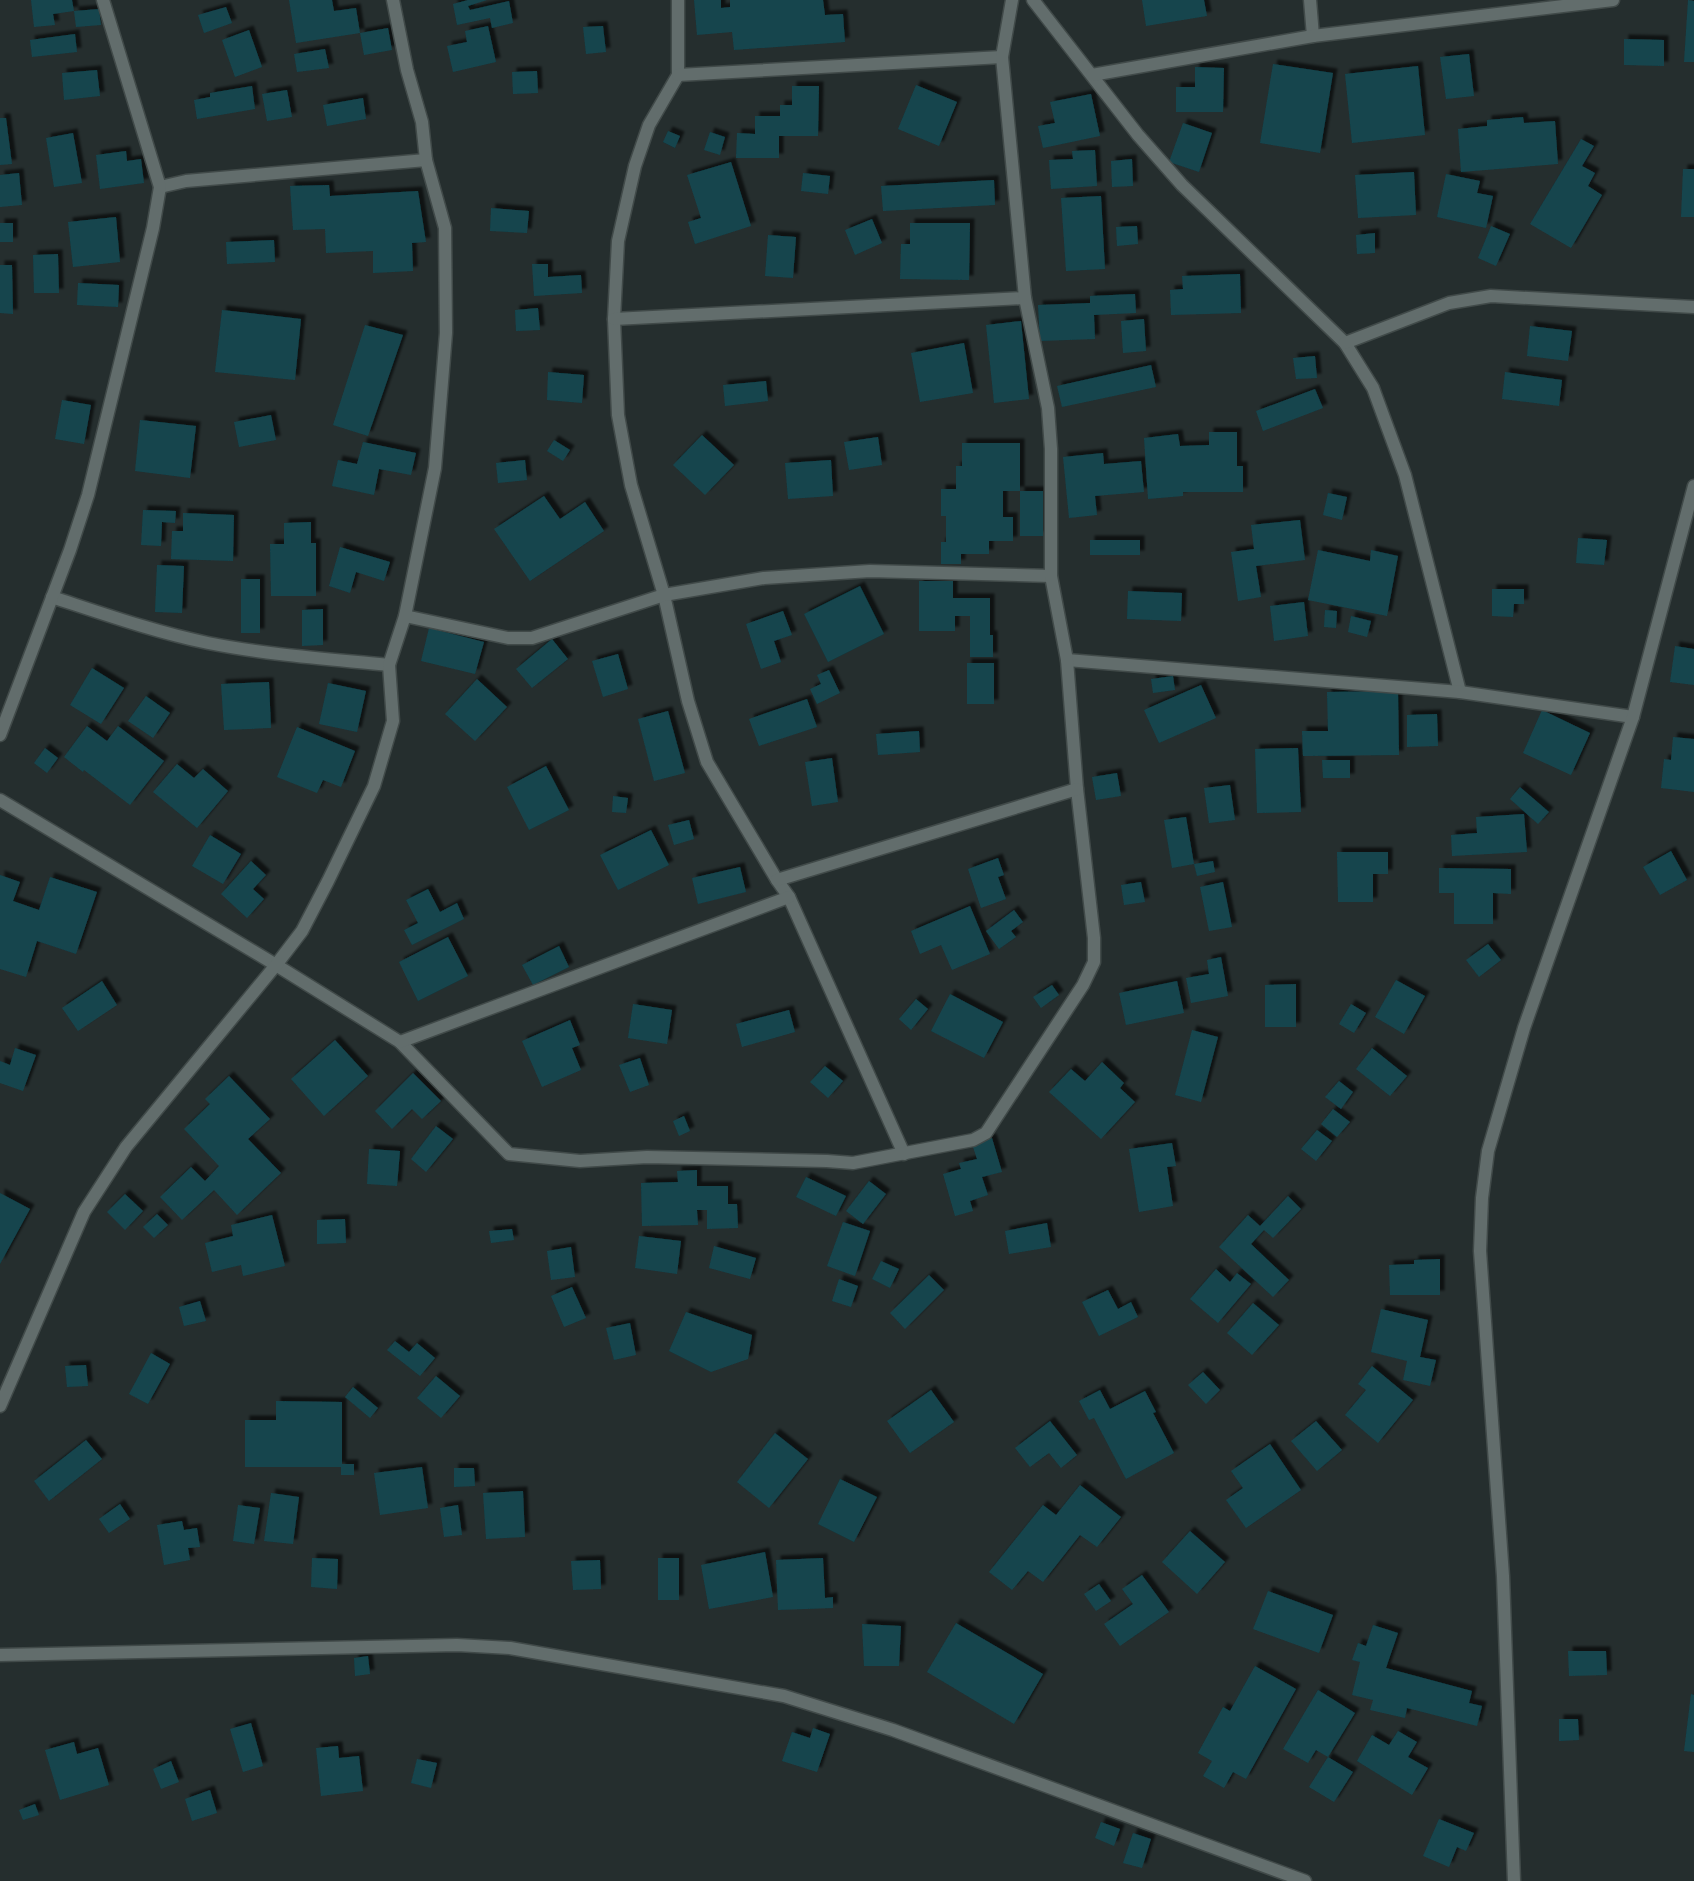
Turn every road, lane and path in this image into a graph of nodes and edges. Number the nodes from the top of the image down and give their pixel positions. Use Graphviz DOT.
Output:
graph roads {
  1 [pos="103,0"];
  2 [pos="393,0"];
  3 [pos="678,0"];
  4 [pos="1012,0"];
  5 [pos="1033,0"];
  6 [pos="1310,0"];
  7 [pos="1613,0"];
  8 [pos="1312,36"];
  9 [pos="1002,56"];
  10 [pos="678,75"];
  11 [pos="1092,75"];
  12 [pos="426,160"];
  13 [pos="160,187"];
  14 [pos="1025,298"];
  15 [pos="1694,307"];
  16 [pos="614,319"];
  17 [pos="1345,343"];
  18 [pos="1694,486"];
  19 [pos="1051,576"];
  20 [pos="664,595"];
  21 [pos="52,597"];
  22 [pos="405,616"];
  23 [pos="1067,660"];
  24 [pos="389,665"];
  25 [pos="1460,692"];
  26 [pos="1633,717"];
  27 [pos="0,735"];
  28 [pos="1077,789"];
  29 [pos="0,800"];
  30 [pos="777,880"];
  31 [pos="788,897"];
  32 [pos="276,965"];
  33 [pos="400,1042"];
  34 [pos="904,1154"];
  35 [pos="0,1406"];
  36 [pos="0,1655"];
  37 [pos="1305,1881"];
  38 [pos="1514,1881"];
  1 -- 13 [label="street"];
  2 -- 12 [label="street"];
  3 -- 10 [label="street"];
  4 -- 9 [label="street"];
  5 -- 11 [label="street"];
  6 -- 8 [label="street"];
  7 -- 8 [label="street"];
  8 -- 11 [label="street"];
  9 -- 10 [label="street"];
  9 -- 14 [label="street"];
  10 -- 16 [label="street"];
  11 -- 17 [label="street"];
  12 -- 13 [label="street"];
  12 -- 22 [label="street"];
  13 -- 21 [label="street"];
  14 -- 16 [label="street"];
  14 -- 19 [label="street"];
  15 -- 17 [label="street"];
  16 -- 20 [label="street"];
  17 -- 25 [label="street"];
  18 -- 26 [label="street"];
  19 -- 20 [label="street"];
  19 -- 23 [label="street"];
  20 -- 22 [label="street"];
  20 -- 30 [label="street"];
  21 -- 24 [label="street"];
  21 -- 27 [label="street"];
  22 -- 24 [label="street"];
  23 -- 25 [label="street"];
  23 -- 28 [label="street"];
  24 -- 32 [label="street"];
  25 -- 26 [label="street"];
  26 -- 38 [label="street"];
  28 -- 30 [label="street"];
  28 -- 34 [label="street"];
  29 -- 32 [label="street"];
  30 -- 31 [label="street"];
  31 -- 33 [label="street"];
  31 -- 34 [label="street"];
  32 -- 33 [label="street"];
  32 -- 35 [label="street"];
  33 -- 34 [label="street"];
  36 -- 37 [label="street"];
}
